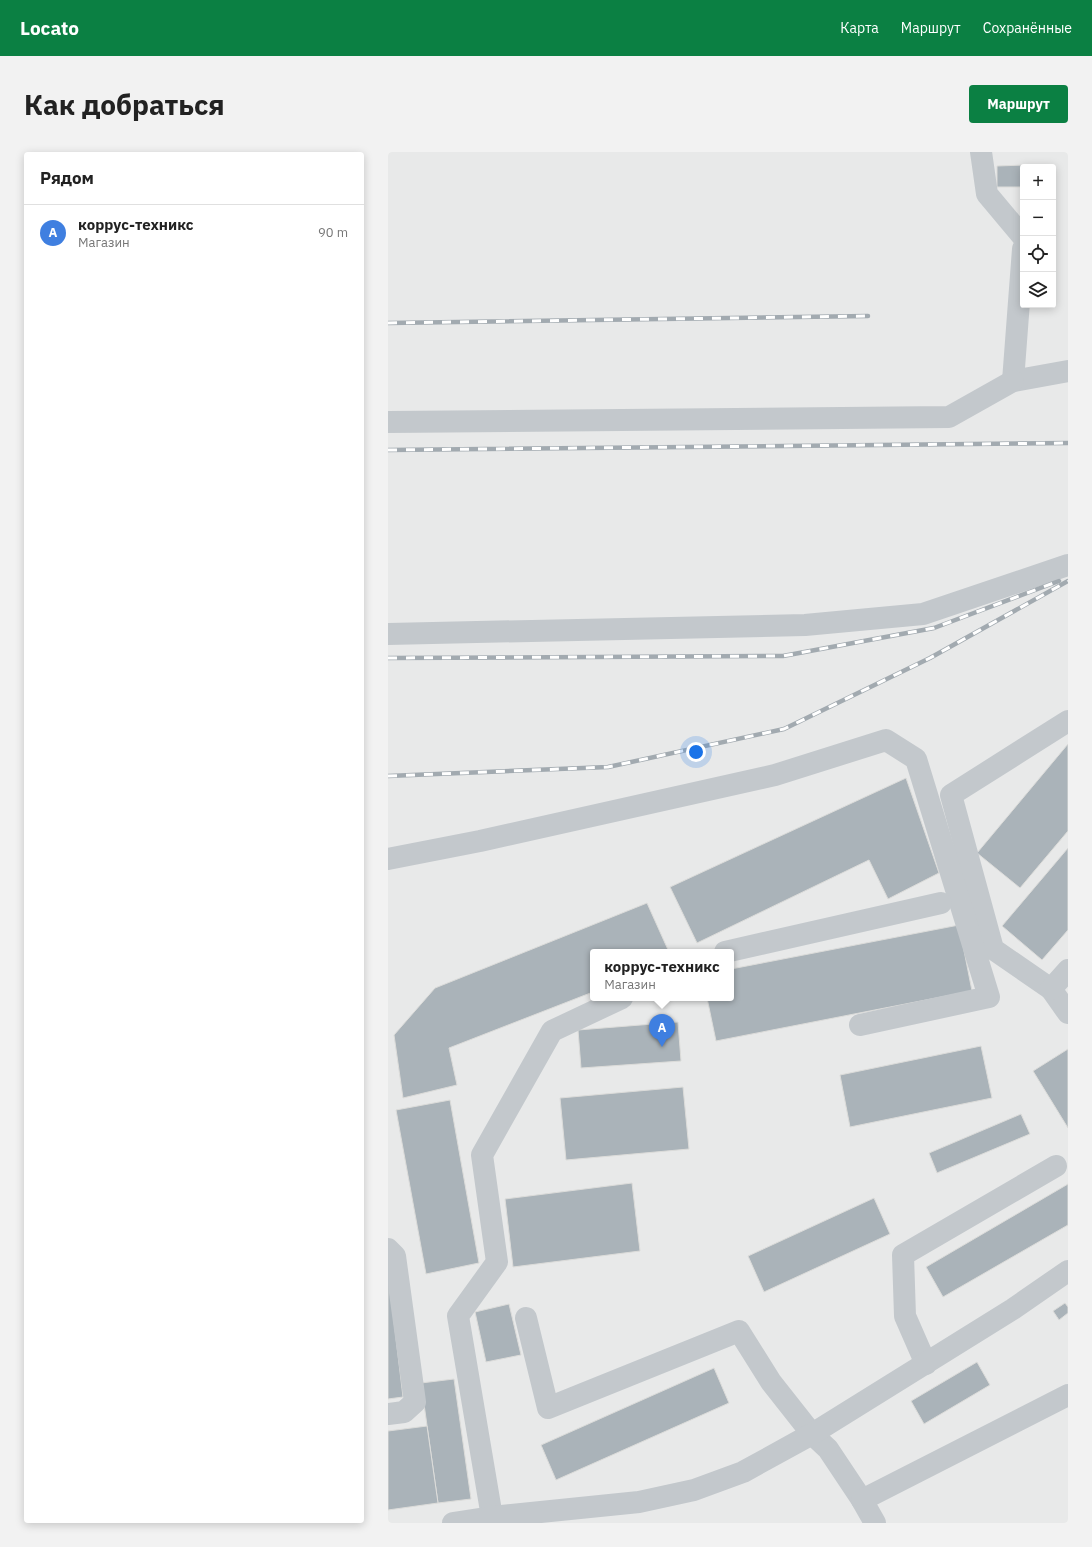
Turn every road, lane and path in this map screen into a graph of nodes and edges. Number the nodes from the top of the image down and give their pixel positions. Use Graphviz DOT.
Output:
graph roads {
  1 [pos="981,152"];
  2 [pos="1022,236"];
  3 [pos="1021,272"];
  4 [pos="1068,371"];
  5 [pos="1013,381"];
  6 [pos="388,422"];
  7 [pos="1068,564"];
  8 [pos="388,634"];
  9 [pos="1068,721"];
  10 [pos="388,859"];
  11 [pos="941,903"];
  12 [pos="734,950"];
  13 [pos="1068,970"];
  14 [pos="1051,989"];
  15 [pos="616,1001"];
  16 [pos="1068,1013"];
  17 [pos="860,1025"];
  18 [pos="1056,1166"];
  19 [pos="388,1249"];
  20 [pos="1068,1272"];
  21 [pos="526,1318"];
  22 [pos="926,1364"];
  23 [pos="1068,1395"];
  24 [pos="388,1414"];
  25 [pos="812,1434"];
  26 [pos="862,1500"];
  27 [pos="492,1517"];
  28 [pos="453,1523"];
  29 [pos="875,1523"];
  1 -- 2 [label="lane"];
  3 -- 5 [label="lane"];
  4 -- 5 [label="lane"];
  5 -- 6 [label="lane"];
  7 -- 8 [label="lane"];
  9 -- 14 [label="lane"];
  10 -- 17 [label="lane"];
  11 -- 12 [label="lane"];
  13 -- 14 [label="lane"];
  14 -- 16 [label="lane"];
  15 -- 27 [label="lane"];
  18 -- 22 [label="lane"];
  19 -- 24 [label="lane"];
  20 -- 22 [label="lane"];
  21 -- 25 [label="lane"];
  22 -- 25 [label="lane"];
  23 -- 26 [label="lane"];
  25 -- 26 [label="lane"];
  25 -- 27 [label="lane"];
  26 -- 29 [label="lane"];
  27 -- 28 [label="lane"];
}
